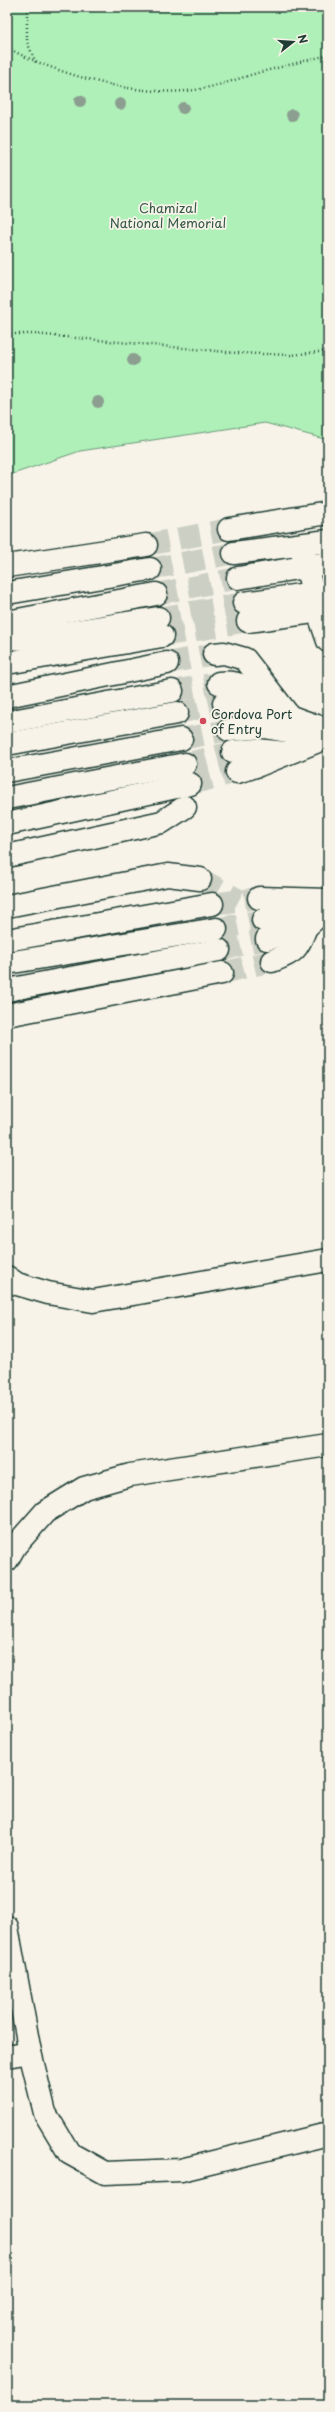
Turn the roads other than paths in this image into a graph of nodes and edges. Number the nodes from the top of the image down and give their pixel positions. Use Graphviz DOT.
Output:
graph roads {
  1 [pos="328,513"];
  2 [pos="229,529"];
  3 [pos="328,541"];
  4 [pos="146,545"];
  5 [pos="301,545"];
  6 [pos="234,553"];
  7 [pos="328,563"];
  8 [pos="7,566"];
  9 [pos="306,567"];
  10 [pos="150,568"];
  11 [pos="238,578"];
  12 [pos="7,593"];
  13 [pos="156,594"];
  14 [pos="322,602"];
  15 [pos="246,612"];
  16 [pos="7,622"];
  17 [pos="7,638"];
  18 [pos="328,641"];
  19 [pos="214,654"];
  20 [pos="7,663"];
  21 [pos="167,663"];
  22 [pos="172,691"];
  23 [pos="221,693"];
  24 [pos="7,696"];
  25 [pos="177,712"];
  26 [pos="282,714"];
  27 [pos="7,722"];
  28 [pos="229,730"];
  29 [pos="328,731"];
  30 [pos="328,737"];
  31 [pos="181,738"];
  32 [pos="7,744"];
  33 [pos="235,762"];
  34 [pos="7,771"];
  35 [pos="7,798"];
  36 [pos="185,807"];
  37 [pos="7,824"];
  38 [pos="7,856"];
  39 [pos="200,879"];
  40 [pos="258,898"];
  41 [pos="328,901"];
  42 [pos="212,904"];
  43 [pos="7,906"];
  44 [pos="328,907"];
  45 [pos="306,928"];
  46 [pos="7,940"];
  47 [pos="272,961"];
  48 [pos="7,963"];
  49 [pos="222,973"];
  50 [pos="7,990"];
  51 [pos="7,1015"];
  52 [pos="328,1260"];
  53 [pos="7,1278"];
  54 [pos="328,1445"];
  55 [pos="7,1560"];
  56 [pos="7,1927"];
  57 [pos="30,2052"];
  58 [pos="7,2056"];
  59 [pos="328,2134"];
  1 -- 2 [label="main road"];
  3 -- 5 [label="main road"];
  4 -- 8 [label="main road"];
  5 -- 6 [label="main road"];
  5 -- 9 [label="main road"];
  7 -- 9 [label="main road"];
  9 -- 11 [label="main road"];
  9 -- 14 [label="main road"];
  10 -- 12 [label="main road"];
  13 -- 16 [label="main road"];
  14 -- 15 [label="main road"];
  14 -- 18 [label="main road"];
  17 -- 20 [label="main road"];
  19 -- 26 [label="main road"];
  21 -- 24 [label="main road"];
  22 -- 27 [label="main road"];
  23 -- 26 [label="main road"];
  25 -- 32 [label="main road"];
  26 -- 29 [label="main road"];
  28 -- 29 [label="main road"];
  30 -- 33 [label="main road"];
  31 -- 34 [label="main road"];
  35 -- 37 [label="main road"];
  36 -- 38 [label="main road"];
  39 -- 43 [label="main road"];
  40 -- 41 [label="main road"];
  41 -- 45 [label="main road"];
  42 -- 46 [label="main road"];
  44 -- 45 [label="main road"];
  45 -- 47 [label="main road"];
  48 -- 50 [label="main road"];
  49 -- 51 [label="main road"];
  52 -- 53 [label="main road"];
  54 -- 55 [label="main road"];
  56 -- 57 [label="main road"];
  57 -- 58 [label="main road"];
  57 -- 59 [label="main road"];
}
